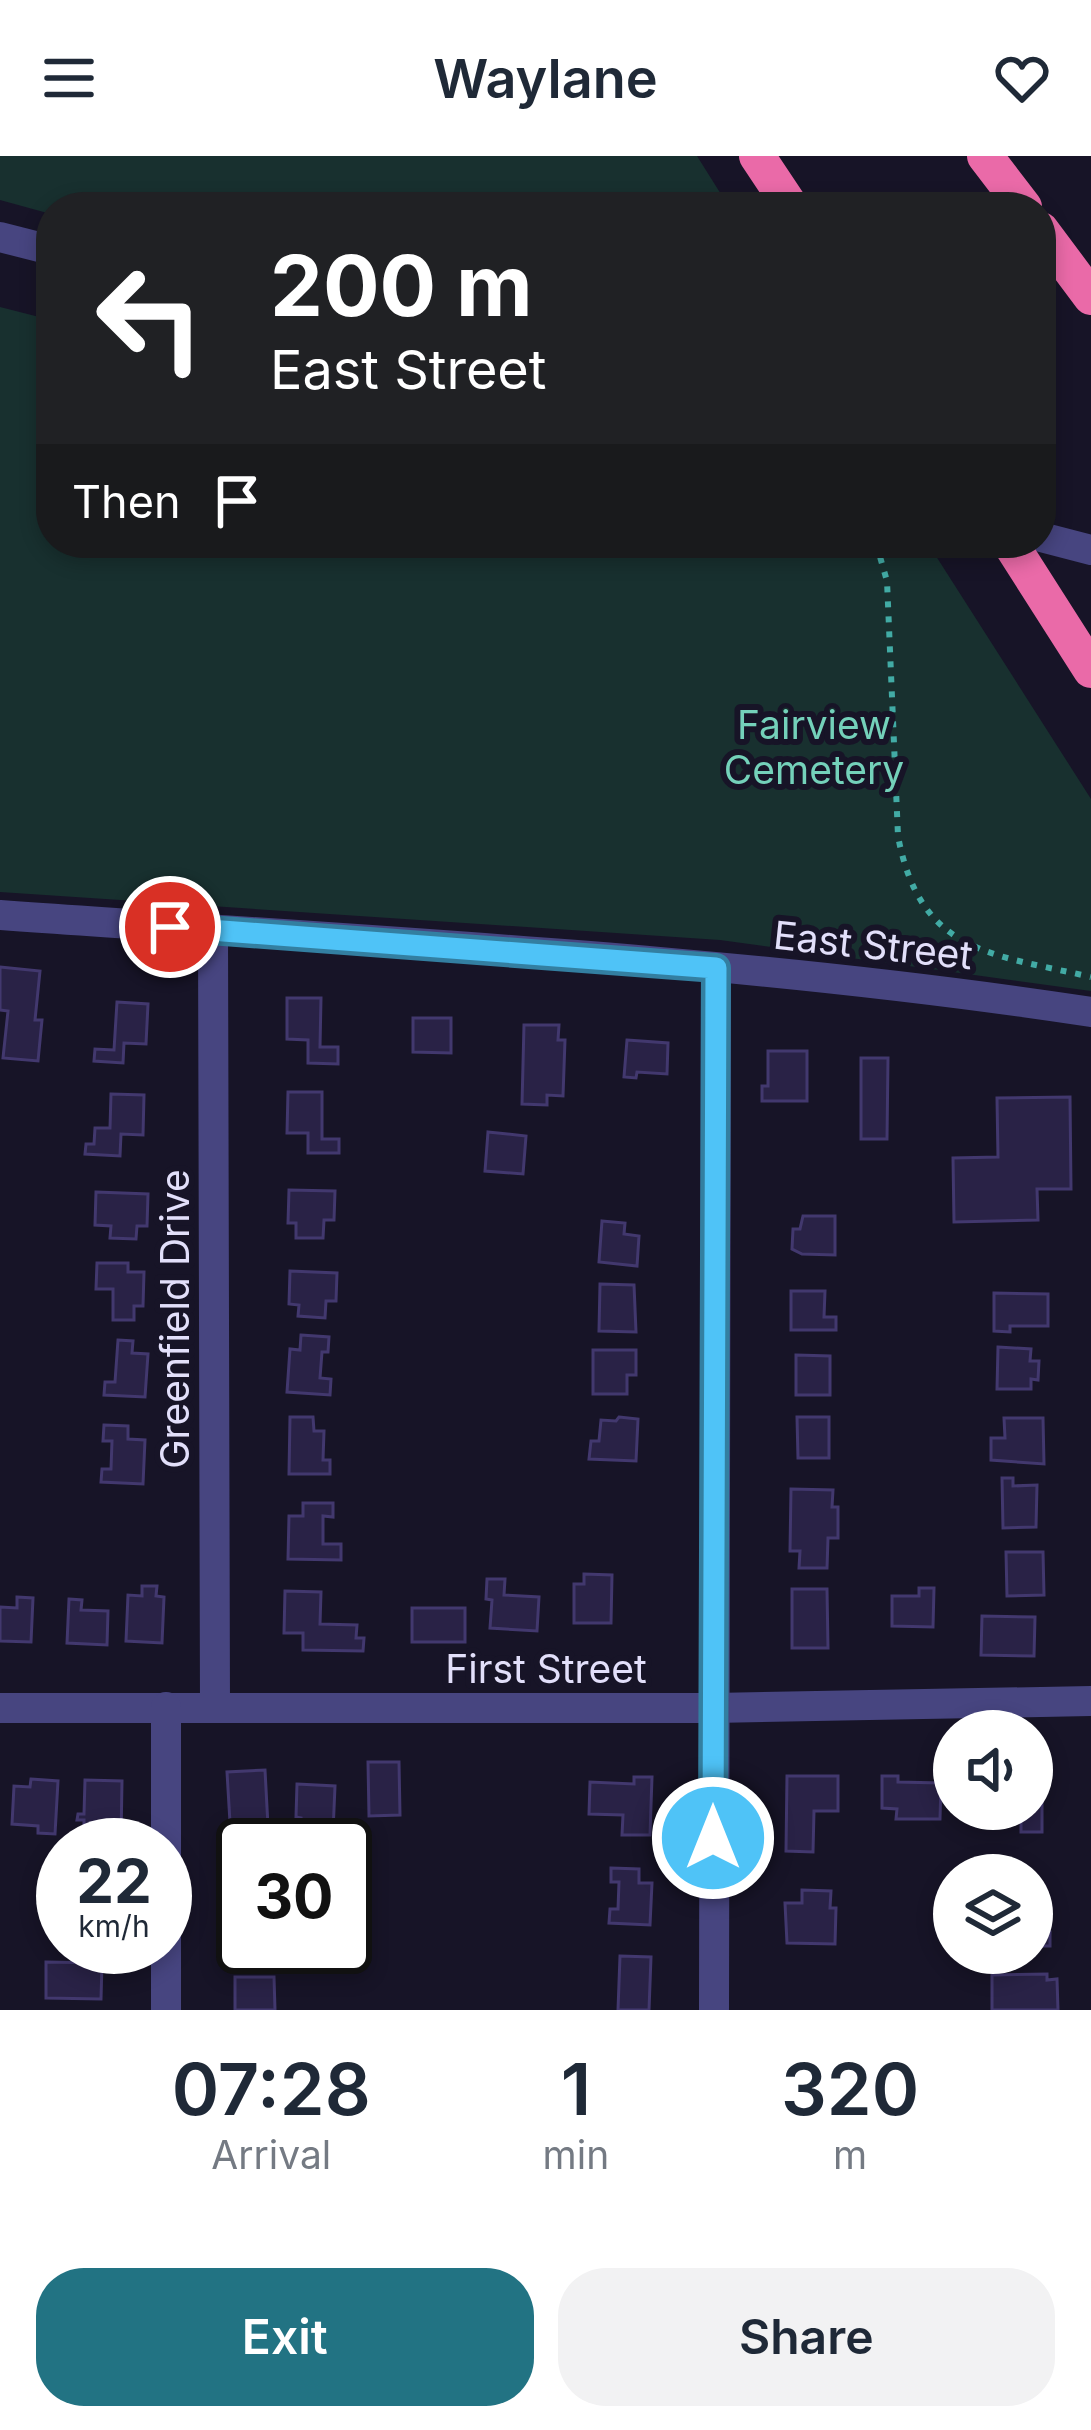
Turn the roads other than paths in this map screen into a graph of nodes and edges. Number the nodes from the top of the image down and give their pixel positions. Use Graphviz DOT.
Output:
graph roads {
  1 [pos="758,156"];
  2 [pos="986,156"];
  3 [pos="781,192"];
  4 [pos="1013,192"];
  5 [pos="1056,250"];
  6 [pos="1091,297"];
  7 [pos="1056,548"];
  8 [pos="1091,550"];
  9 [pos="1030,558"];
  10 [pos="1091,670"];
  11 [pos="0,915"];
  12 [pos="213,930"];
  13 [pos="716,968"];
  14 [pos="1091,1012"];
  15 [pos="1091,1701"];
  16 [pos="166,1707"];
  17 [pos="0,1708"];
  18 [pos="215,1708"];
  19 [pos="712,1708"];
  20 [pos="166,2010"];
  21 [pos="714,2010"];
  1 -- 3 [label="highway"];
  2 -- 4 [label="highway"];
  5 -- 6 [label="highway"];
  7 -- 8 [label="street"];
  9 -- 10 [label="highway"];
  11 -- 12 [label="street, East Street"];
  12 -- 13 [label="street, East Street"];
  12 -- 18 [label="street, Greenfield Drive"];
  13 -- 14 [label="street, East Street"];
  13 -- 19 [label="street"];
  15 -- 19 [label="street, First Street"];
  16 -- 17 [label="street, First Street"];
  16 -- 18 [label="street, First Street"];
  16 -- 20 [label="street"];
  18 -- 19 [label="street, First Street"];
  19 -- 21 [label="street"];
}
